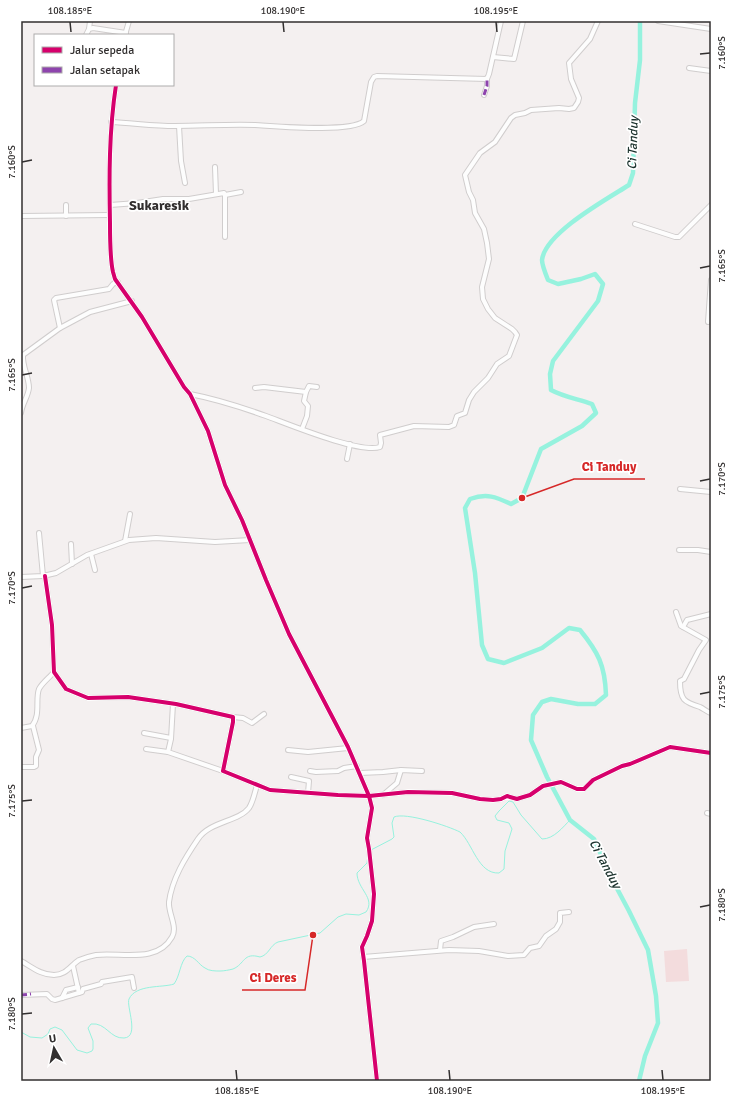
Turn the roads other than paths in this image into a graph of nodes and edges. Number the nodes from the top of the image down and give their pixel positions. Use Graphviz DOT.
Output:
graph roads {
  1 [pos="90,21"];
  2 [pos="129,21"];
  3 [pos="501,21"];
  4 [pos="523,21"];
  5 [pos="598,21"];
  6 [pos="658,21"];
  7 [pos="676,23"];
  8 [pos="89,29"];
  9 [pos="711,29"];
  10 [pos="86,34"];
  11 [pos="125,34"];
  12 [pos="493,57"];
  13 [pos="689,68"];
  14 [pos="711,71"];
  15 [pos="487,78"];
  16 [pos="116,86"];
  17 [pos="484,95"];
  18 [pos="111,122"];
  19 [pos="179,126"];
  20 [pos="215,167"];
  21 [pos="185,183"];
  22 [pos="241,192"];
  23 [pos="216,194"];
  24 [pos="225,195"];
  25 [pos="66,205"];
  26 [pos="110,205"];
  27 [pos="711,205"];
  28 [pos="110,215"];
  29 [pos="21,216"];
  30 [pos="66,216"];
  31 [pos="635,224"];
  32 [pos="225,237"];
  33 [pos="711,280"];
  34 [pos="118,282"];
  35 [pos="132,301"];
  36 [pos="708,322"];
  37 [pos="60,328"];
  38 [pos="22,357"];
  39 [pos="317,387"];
  40 [pos="255,388"];
  41 [pos="306,392"];
  42 [pos="190,394"];
  43 [pos="21,413"];
  44 [pos="302,430"];
  45 [pos="350,444"];
  46 [pos="347,459"];
  47 [pos="680,489"];
  48 [pos="711,492"];
  49 [pos="130,514"];
  50 [pos="39,533"];
  51 [pos="250,540"];
  52 [pos="124,542"];
  53 [pos="71,544"];
  54 [pos="679,550"];
  55 [pos="711,552"];
  56 [pos="91,554"];
  57 [pos="72,564"];
  58 [pos="95,570"];
  59 [pos="44,576"];
  60 [pos="21,577"];
  61 [pos="676,612"];
  62 [pos="711,614"];
  63 [pos="682,627"];
  64 [pos="54,672"];
  65 [pos="173,704"];
  66 [pos="711,713"];
  67 [pos="264,714"];
  68 [pos="233,717"];
  69 [pos="33,726"];
  70 [pos="21,728"];
  71 [pos="144,733"];
  72 [pos="171,738"];
  73 [pos="348,748"];
  74 [pos="146,749"];
  75 [pos="288,750"];
  76 [pos="168,752"];
  77 [pos="711,753"];
  78 [pos="357,766"];
  79 [pos="21,767"];
  80 [pos="401,770"];
  81 [pos="223,771"];
  82 [pos="310,771"];
  83 [pos="422,771"];
  84 [pos="360,773"];
  85 [pos="291,777"];
  86 [pos="257,785"];
  87 [pos="308,793"];
  88 [pos="383,795"];
  89 [pos="369,796"];
  90 [pos="569,912"];
  91 [pos="494,924"];
  92 [pos="440,950"];
  93 [pos="363,957"];
  94 [pos="21,961"];
  95 [pos="73,966"];
  96 [pos="78,987"];
  97 [pos="134,988"];
  98 [pos="79,993"];
  99 [pos="21,995"];
  100 [pos="62,998"];
  101 [pos="377,1081"];
  1 -- 8 [label="street"];
  2 -- 11 [label="street"];
  3 -- 12 [label="street"];
  4 -- 12 [label="street"];
  5 -- 45 [label="street"];
  6 -- 7 [label="street"];
  7 -- 9 [label="street"];
  8 -- 10 [label="street"];
  8 -- 11 [label="street"];
  12 -- 15 [label="street"];
  13 -- 14 [label="street"];
  15 -- 17 [label="street"];
  15 -- 19 [label="street"];
  16 -- 18 [label="street"];
  18 -- 19 [label="street"];
  18 -- 26 [label="street"];
  19 -- 21 [label="street"];
  20 -- 23 [label="street"];
  22 -- 24 [label="street"];
  23 -- 24 [label="street"];
  23 -- 26 [label="street"];
  24 -- 32 [label="street"];
  25 -- 30 [label="street"];
  26 -- 28 [label="street"];
  27 -- 31 [label="street"];
  28 -- 30 [label="street"];
  28 -- 34 [label="street"];
  29 -- 30 [label="street"];
  33 -- 36 [label="street"];
  34 -- 35 [label="street"];
  34 -- 37 [label="street"];
  35 -- 37 [label="street"];
  35 -- 42 [label="street"];
  37 -- 38 [label="street"];
  38 -- 43 [label="street"];
  39 -- 41 [label="street"];
  40 -- 41 [label="street"];
  41 -- 44 [label="street"];
  42 -- 44 [label="street"];
  42 -- 51 [label="street"];
  44 -- 45 [label="street"];
  45 -- 46 [label="street"];
  47 -- 48 [label="street"];
  49 -- 52 [label="street"];
  50 -- 59 [label="street"];
  51 -- 52 [label="street"];
  51 -- 73 [label="street"];
  52 -- 56 [label="street"];
  53 -- 57 [label="street"];
  54 -- 55 [label="street"];
  56 -- 57 [label="street"];
  56 -- 58 [label="street"];
  57 -- 59 [label="street"];
  59 -- 60 [label="street"];
  59 -- 64 [label="street"];
  61 -- 63 [label="street"];
  62 -- 63 [label="street"];
  63 -- 66 [label="street"];
  64 -- 65 [label="street"];
  64 -- 69 [label="street"];
  65 -- 68 [label="street"];
  65 -- 72 [label="street"];
  67 -- 68 [label="street"];
  68 -- 81 [label="street"];
  69 -- 70 [label="street"];
  69 -- 79 [label="street"];
  71 -- 72 [label="street"];
  72 -- 76 [label="street"];
  73 -- 75 [label="street"];
  73 -- 78 [label="street"];
  74 -- 76 [label="street"];
  76 -- 81 [label="street"];
  77 -- 88 [label="street"];
  78 -- 82 [label="street"];
  78 -- 84 [label="street"];
  80 -- 83 [label="street"];
  80 -- 84 [label="street"];
  80 -- 88 [label="street"];
  81 -- 86 [label="street"];
  84 -- 89 [label="street"];
  85 -- 87 [label="street"];
  86 -- 87 [label="street"];
  86 -- 95 [label="street"];
  87 -- 89 [label="street"];
  88 -- 89 [label="street"];
  89 -- 93 [label="street"];
  90 -- 92 [label="street"];
  91 -- 92 [label="street"];
  92 -- 93 [label="street"];
  93 -- 101 [label="street"];
  94 -- 95 [label="street"];
  95 -- 96 [label="street"];
  96 -- 98 [label="street"];
  96 -- 100 [label="street"];
  97 -- 98 [label="street"];
  98 -- 100 [label="street"];
  99 -- 100 [label="street"];
}
